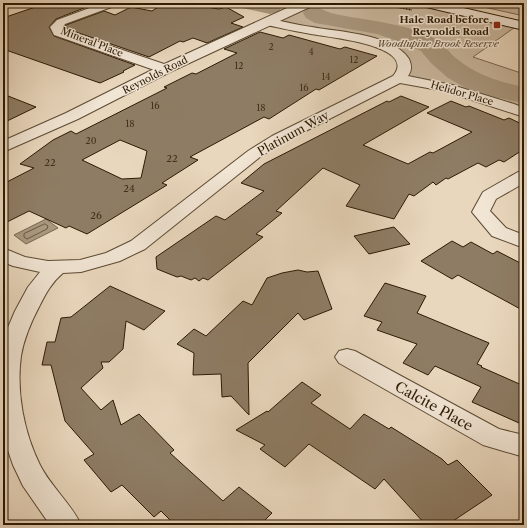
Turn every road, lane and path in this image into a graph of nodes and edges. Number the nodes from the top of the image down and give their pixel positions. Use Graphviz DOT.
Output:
graph roads {
  1 [pos="113,3"];
  2 [pos="308,3"];
  3 [pos="426,3"];
  4 [pos="267,22"];
  5 [pos="524,26"];
  6 [pos="165,69"];
  7 [pos="398,79"];
  8 [pos="524,113"];
  9 [pos="3,147"];
  10 [pos="524,176"];
  11 [pos="524,242"];
  12 [pos="3,254"];
  13 [pos="57,267"];
  14 [pos="347,357"];
  15 [pos="6,367"];
  16 [pos="524,446"];
  17 [pos="67,525"];
  1 -- 6 [label="street, Mineral Place"];
  2 -- 4 [label="street, Reynolds Road"];
  3 -- 5 [label="street"];
  4 -- 6 [label="street, Reynolds Road"];
  4 -- 7 [label="street"];
  6 -- 9 [label="street, Reynolds Road"];
  7 -- 8 [label="street, Helidor Place"];
  7 -- 13 [label="street, Platinum Way"];
  10 -- 11 [label="street"];
  12 -- 13 [label="street, Platinum Way"];
  13 -- 15 [label="street"];
  14 -- 16 [label="street, Calcite Place"];
  15 -- 17 [label="street"];
}
